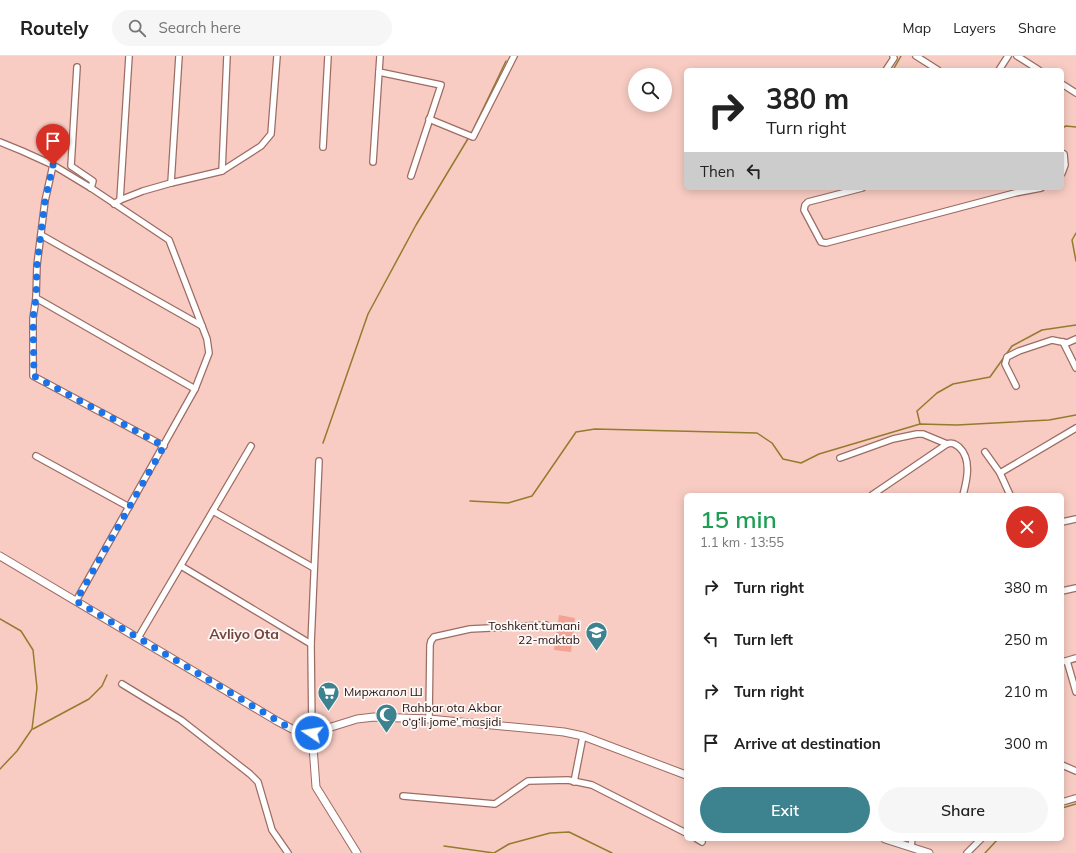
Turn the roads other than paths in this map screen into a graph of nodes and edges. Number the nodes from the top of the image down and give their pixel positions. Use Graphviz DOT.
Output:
graph roads {
  1 [pos="129,56"];
  2 [pos="178,56"];
  3 [pos="227,56"];
  4 [pos="277,56"];
  5 [pos="328,56"];
  6 [pos="380,56"];
  7 [pos="514,56"];
  8 [pos="893,56"];
  9 [pos="916,56"];
  10 [pos="1008,56"];
  11 [pos="1017,56"];
  12 [pos="77,67"];
  13 [pos="887,68"];
  14 [pos="935,68"];
  15 [pos="1000,68"];
  16 [pos="1036,68"];
  17 [pos="379,72"];
  18 [pos="1064,85"];
  19 [pos="1076,93"];
  20 [pos="429,119"];
  21 [pos="0,142"];
  22 [pos="323,147"];
  23 [pos="1064,154"];
  24 [pos="373,162"];
  25 [pos="53,165"];
  26 [pos="1064,168"];
  27 [pos="222,171"];
  28 [pos="411,176"];
  29 [pos="171,183"];
  30 [pos="91,188"];
  31 [pos="854,190"];
  32 [pos="1031,190"];
  33 [pos="120,200"];
  34 [pos="114,204"];
  35 [pos="41,235"];
  36 [pos="36,298"];
  37 [pos="202,326"];
  38 [pos="1076,339"];
  39 [pos="1063,342"];
  40 [pos="1076,368"];
  41 [pos="1016,386"];
  42 [pos="195,389"];
  43 [pos="1076,428"];
  44 [pos="947,444"];
  45 [pos="164,446"];
  46 [pos="251,446"];
  47 [pos="985,452"];
  48 [pos="36,456"];
  49 [pos="840,458"];
  50 [pos="319,461"];
  51 [pos="1000,473"];
  52 [pos="875,493"];
  53 [pos="963,493"];
  54 [pos="1009,493"];
  55 [pos="129,507"];
  56 [pos="213,511"];
  57 [pos="1076,519"];
  58 [pos="1064,522"];
  59 [pos="0,556"];
  60 [pos="181,566"];
  61 [pos="314,568"];
  62 [pos="1076,588"];
  63 [pos="1064,591"];
  64 [pos="76,601"];
  65 [pos="546,625"];
  66 [pos="138,638"];
  67 [pos="311,644"];
  68 [pos="1076,658"];
  69 [pos="1065,661"];
  70 [pos="122,684"];
  71 [pos="1076,692"];
  72 [pos="428,719"];
  73 [pos="312,733"];
  74 [pos="583,736"];
  75 [pos="1064,766"];
  76 [pos="1076,771"];
  77 [pos="684,774"];
  78 [pos="574,782"];
  79 [pos="403,796"];
  80 [pos="1076,798"];
  81 [pos="1064,801"];
  82 [pos="684,833"];
  83 [pos="892,841"];
  84 [pos="912,841"];
  85 [pos="979,841"];
  86 [pos="911,847"];
  87 [pos="353,851"];
  88 [pos="288,853"];
  89 [pos="929,853"];
  90 [pos="967,853"];
  1 -- 33 [label="street"];
  2 -- 29 [label="street"];
  3 -- 27 [label="street"];
  4 -- 27 [label="street"];
  5 -- 22 [label="street"];
  6 -- 17 [label="street"];
  7 -- 20 [label="street"];
  8 -- 13 [label="street"];
  9 -- 14 [label="street"];
  10 -- 15 [label="street"];
  11 -- 16 [label="street"];
  12 -- 30 [label="street"];
  17 -- 20 [label="street"];
  17 -- 24 [label="street"];
  18 -- 19 [label="street"];
  20 -- 28 [label="street"];
  21 -- 25 [label="street"];
  23 -- 26 [label="street"];
  25 -- 30 [label="street"];
  25 -- 35 [label="street"];
  27 -- 29 [label="street"];
  29 -- 33 [label="street"];
  30 -- 34 [label="street"];
  31 -- 32 [label="street"];
  33 -- 34 [label="street"];
  34 -- 37 [label="street"];
  35 -- 36 [label="street"];
  35 -- 37 [label="street"];
  36 -- 42 [label="street"];
  36 -- 45 [label="street"];
  37 -- 42 [label="street"];
  38 -- 39 [label="street"];
  39 -- 40 [label="street"];
  39 -- 41 [label="street"];
  42 -- 45 [label="street"];
  43 -- 51 [label="street"];
  44 -- 49 [label="street"];
  44 -- 52 [label="street"];
  44 -- 53 [label="street"];
  45 -- 55 [label="street"];
  46 -- 56 [label="street"];
  47 -- 51 [label="street"];
  48 -- 55 [label="street"];
  50 -- 61 [label="street"];
  51 -- 54 [label="street"];
  55 -- 64 [label="street"];
  56 -- 60 [label="street"];
  56 -- 61 [label="street"];
  57 -- 58 [label="street"];
  59 -- 64 [label="street"];
  60 -- 66 [label="street"];
  60 -- 67 [label="street"];
  61 -- 67 [label="street"];
  62 -- 63 [label="street"];
  64 -- 66 [label="street"];
  65 -- 72 [label="street"];
  66 -- 73 [label="street"];
  67 -- 73 [label="street"];
  68 -- 69 [label="street"];
  69 -- 71 [label="street"];
  70 -- 88 [label="street"];
  72 -- 73 [label="street"];
  72 -- 74 [label="street"];
  73 -- 87 [label="street"];
  74 -- 77 [label="street"];
  74 -- 78 [label="street"];
  75 -- 76 [label="street"];
  78 -- 79 [label="street"];
  78 -- 82 [label="street"];
  80 -- 81 [label="street"];
  83 -- 86 [label="street"];
  84 -- 86 [label="street"];
  85 -- 90 [label="street"];
  86 -- 89 [label="street"];
}
